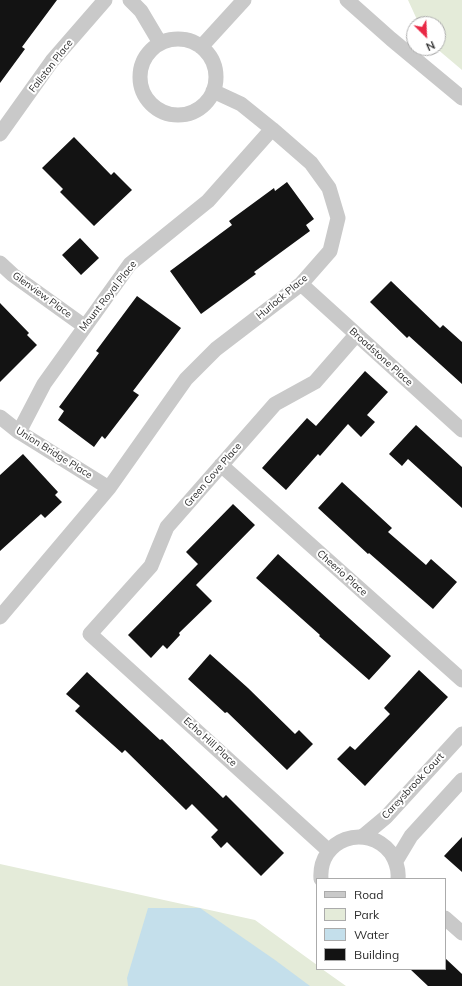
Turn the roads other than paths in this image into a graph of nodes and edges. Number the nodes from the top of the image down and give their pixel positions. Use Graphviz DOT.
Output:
graph roads {
  1 [pos="106,0"];
  2 [pos="130,0"];
  3 [pos="244,0"];
  4 [pos="347,0"];
  5 [pos="160,43"];
  6 [pos="201,47"];
  7 [pos="214,91"];
  8 [pos="462,98"];
  9 [pos="272,129"];
  10 [pos="0,134"];
  11 [pos="0,263"];
  12 [pos="301,284"];
  13 [pos="84,326"];
  14 [pos="356,335"];
  15 [pos="0,417"];
  16 [pos="462,430"];
  17 [pos="19,432"];
  18 [pos="221,465"];
  19 [pos="109,488"];
  20 [pos="0,617"];
  21 [pos="90,634"];
  22 [pos="462,680"];
  23 [pos="462,734"];
  24 [pos="462,780"];
  25 [pos="362,837"];
  26 [pos="329,851"];
  27 [pos="396,861"];
  28 [pos="321,878"];
  29 [pos="398,878"];
  30 [pos="446,919"];
  31 [pos="462,933"];
  1 -- 10 [label="street, Fallston Place"];
  2 -- 5 [label="street"];
  3 -- 6 [label="street"];
  4 -- 8 [label="street"];
  5 -- 6 [label="street"];
  5 -- 7 [label="street"];
  6 -- 7 [label="street"];
  7 -- 9 [label="street, Hurlock Place"];
  9 -- 12 [label="street, Hurlock Place"];
  9 -- 13 [label="street, Mount Royal Place"];
  11 -- 13 [label="street, Glenview Place"];
  12 -- 14 [label="street, Broadstone Place"];
  12 -- 19 [label="street, Hurlock Place"];
  13 -- 17 [label="street, Mount Royal Place"];
  14 -- 16 [label="street, Broadstone Place"];
  14 -- 18 [label="street, Green Cove Place"];
  15 -- 17 [label="street, Union Bridge Place"];
  17 -- 19 [label="street, Union Bridge Place"];
  18 -- 21 [label="street, Green Cove Place"];
  18 -- 22 [label="street, Cheerio Place"];
  19 -- 20 [label="street, Hurlock Place"];
  21 -- 26 [label="street, Echo Hill Place"];
  23 -- 25 [label="street, Careysbrook Court"];
  24 -- 27 [label="street"];
  25 -- 26 [label="street"];
  25 -- 27 [label="street"];
  26 -- 28 [label="street"];
  27 -- 29 [label="street"];
  30 -- 31 [label="street"];
}
